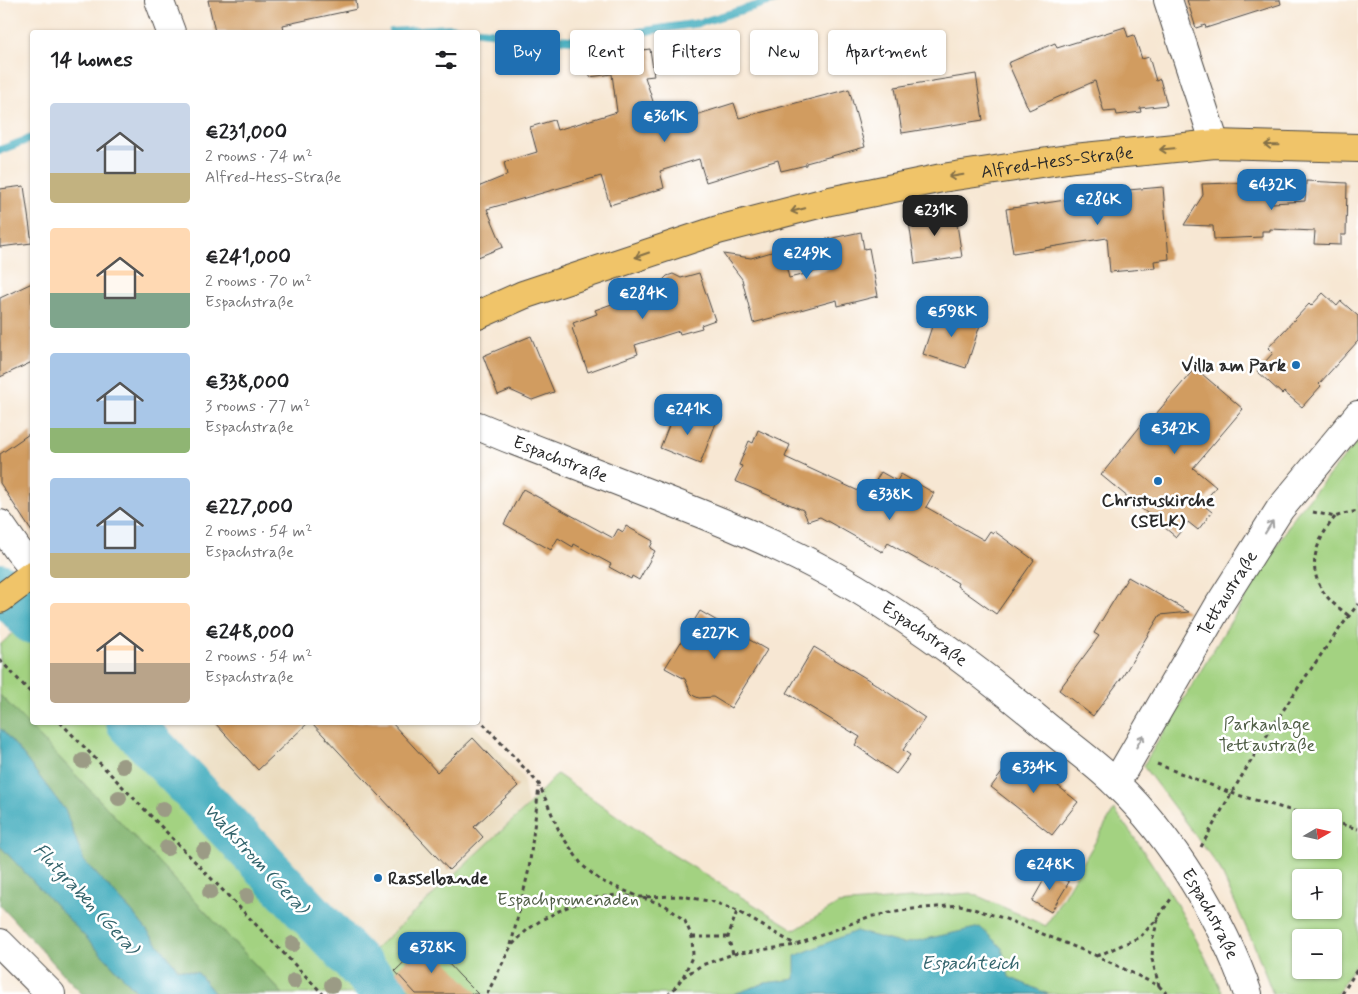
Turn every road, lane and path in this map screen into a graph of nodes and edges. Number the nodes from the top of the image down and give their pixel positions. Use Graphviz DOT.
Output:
graph roads {
  1 [pos="159,0"];
  2 [pos="1168,0"];
  3 [pos="170,30"];
  4 [pos="1216,144"];
  5 [pos="1358,148"];
  6 [pos="480,314"];
  7 [pos="1358,415"];
  8 [pos="480,427"];
  9 [pos="1280,509"];
  10 [pos="1358,511"];
  11 [pos="1335,518"];
  12 [pos="0,524"];
  13 [pos="30,572"];
  14 [pos="30,575"];
  15 [pos="0,599"];
  16 [pos="1358,604"];
  17 [pos="1349,616"];
  18 [pos="0,660"];
  19 [pos="30,692"];
  20 [pos="480,720"];
  21 [pos="63,725"];
  22 [pos="1133,755"];
  23 [pos="1116,783"];
  24 [pos="539,784"];
  25 [pos="1231,793"];
  26 [pos="1292,811"];
  27 [pos="1342,824"];
  28 [pos="1358,829"];
  29 [pos="1199,852"];
  30 [pos="1173,895"];
  31 [pos="640,897"];
  32 [pos="737,911"];
  33 [pos="1160,916"];
  34 [pos="728,936"];
  35 [pos="692,937"];
  36 [pos="0,943"];
  37 [pos="796,945"];
  38 [pos="511,946"];
  39 [pos="733,954"];
  40 [pos="1097,956"];
  41 [pos="1358,968"];
  42 [pos="684,977"];
  43 [pos="1159,986"];
  44 [pos="51,994"];
  45 [pos="323,994"];
  46 [pos="487,994"];
  47 [pos="669,994"];
  48 [pos="1167,994"];
  49 [pos="1248,994"];
  50 [pos="1342,994"];
  1 -- 3 [label="street"];
  2 -- 4 [label="street"];
  5 -- 4 [label="main road, Alfred-Hess-Straße, one-way"];
  4 -- 6 [label="main road, Alfred-Hess-Straße, one-way"];
  7 -- 9 [label="street, Tettaustraße"];
  8 -- 23 [label="street, Espachstraße"];
  9 -- 11 [label="path"];
  22 -- 9 [label="street, Tettaustraße, one-way"];
  10 -- 11 [label="path"];
  11 -- 17 [label="path"];
  12 -- 13 [label="street"];
  14 -- 15 [label="main road"];
  16 -- 17 [label="path"];
  17 -- 25 [label="path"];
  18 -- 19 [label="path"];
  20 -- 24 [label="path"];
  21 -- 45 [label="path"];
  22 -- 23 [label="street, Tettaustraße"];
  22 -- 25 [label="path"];
  23 -- 49 [label="street, Espachstraße"];
  24 -- 31 [label="path"];
  24 -- 38 [label="path"];
  25 -- 26 [label="path"];
  25 -- 29 [label="path"];
  27 -- 28 [label="path"];
  30 -- 33 [label="path"];
  31 -- 32 [label="path"];
  31 -- 35 [label="path"];
  31 -- 38 [label="path"];
  32 -- 34 [label="path"];
  32 -- 37 [label="path"];
  33 -- 40 [label="path"];
  33 -- 43 [label="path"];
  34 -- 35 [label="path"];
  34 -- 39 [label="path"];
  35 -- 42 [label="path"];
  36 -- 44 [label="street"];
  37 -- 39 [label="path"];
  37 -- 40 [label="path"];
  38 -- 46 [label="path"];
  39 -- 42 [label="path"];
  40 -- 43 [label="path"];
  41 -- 50 [label="path"];
  42 -- 47 [label="path"];
  43 -- 48 [label="path"];
}
